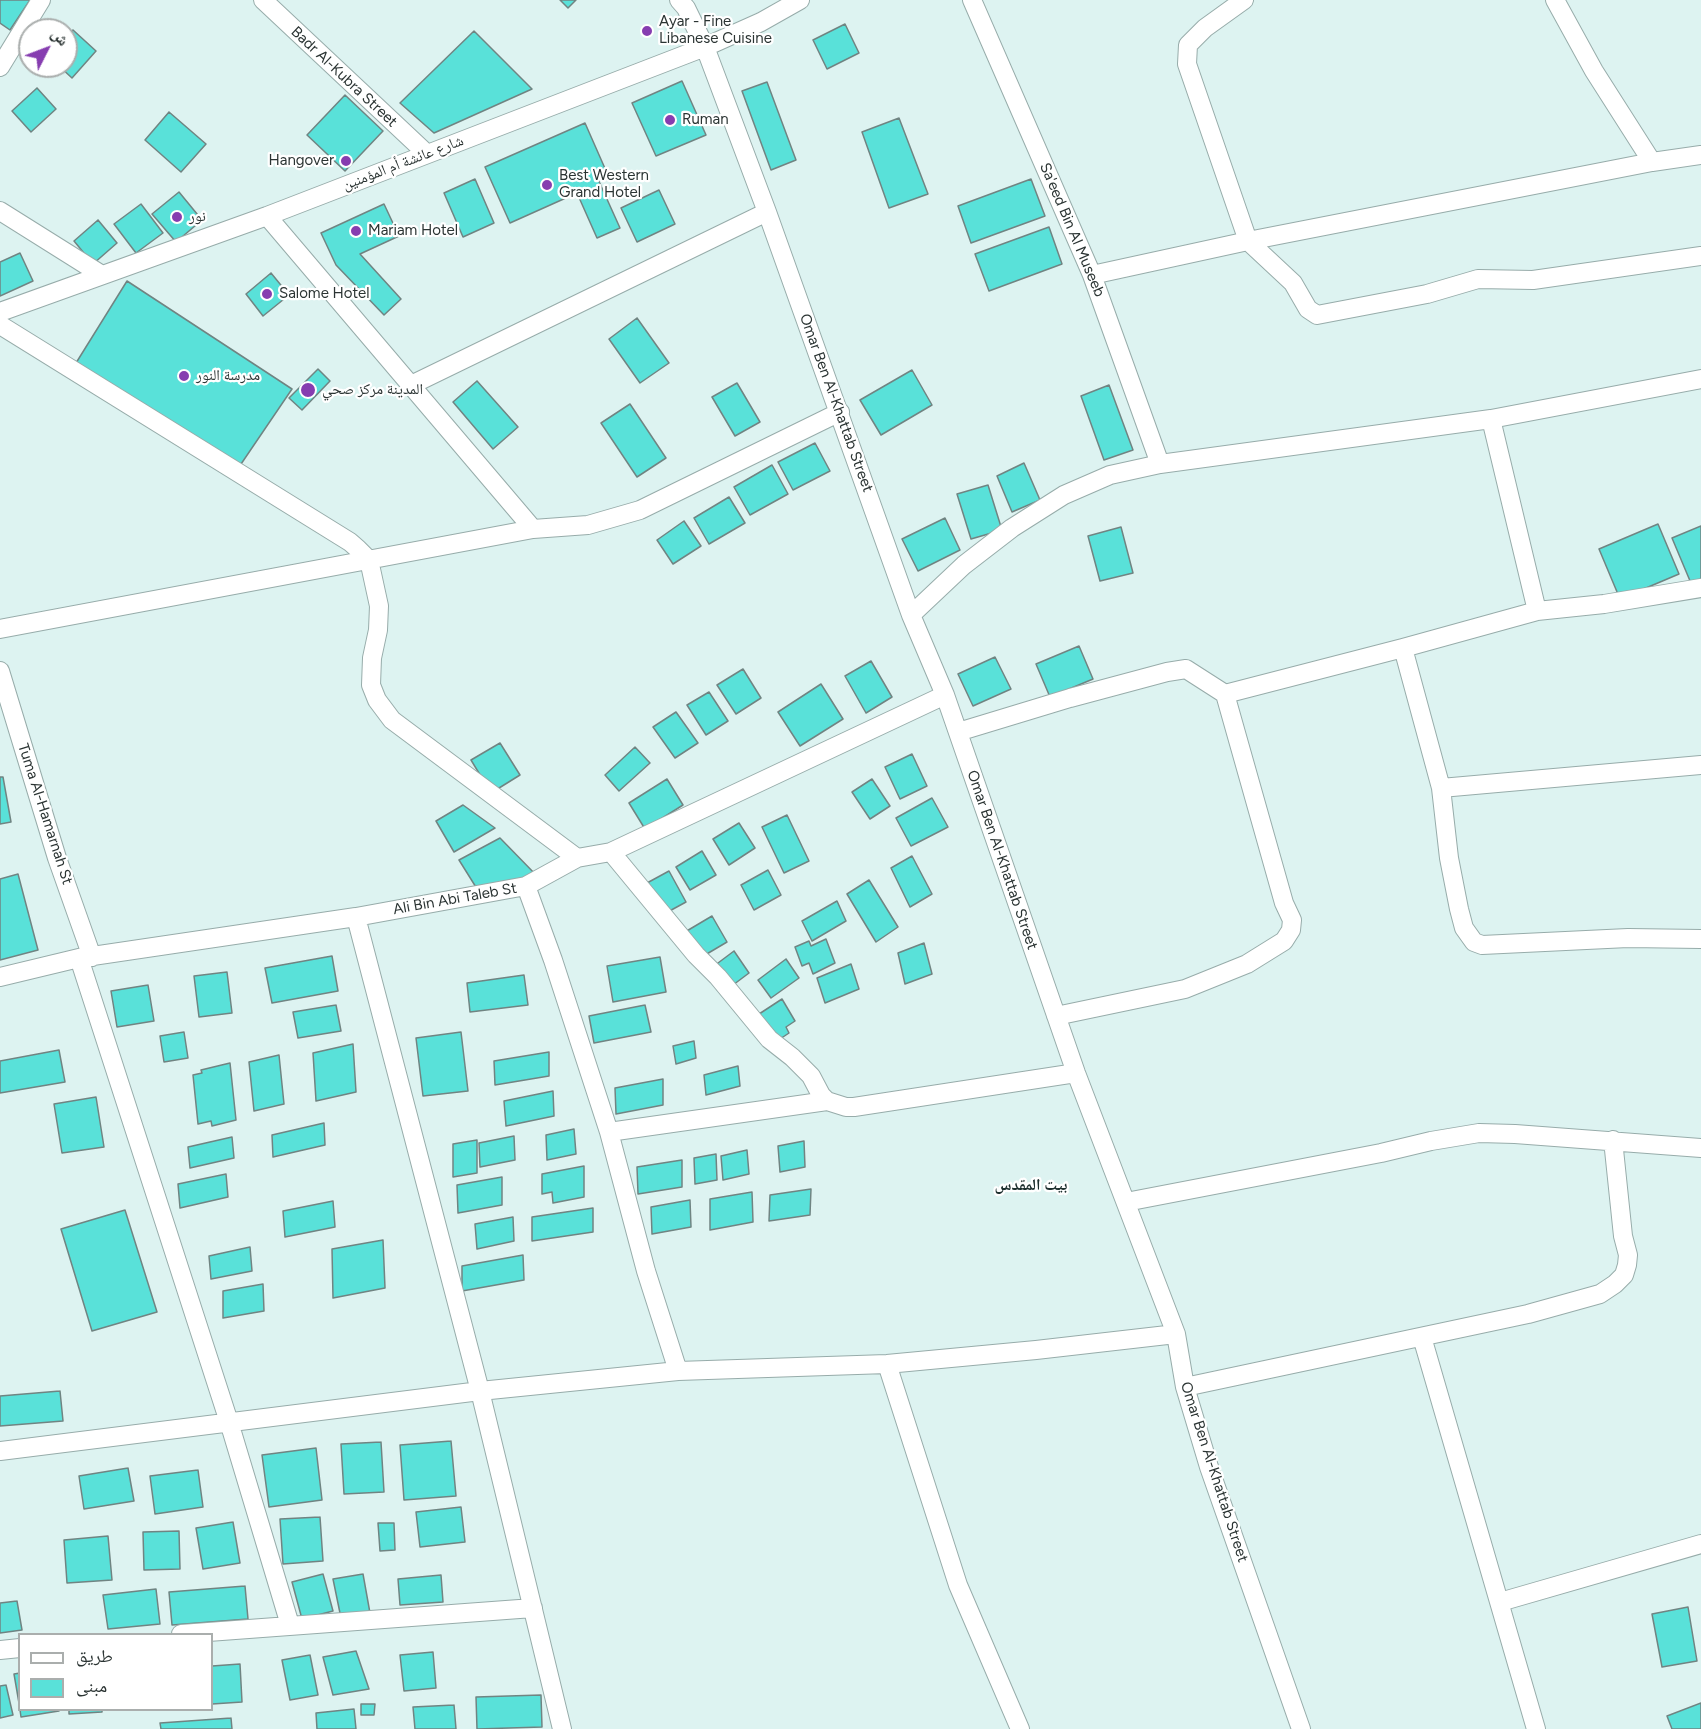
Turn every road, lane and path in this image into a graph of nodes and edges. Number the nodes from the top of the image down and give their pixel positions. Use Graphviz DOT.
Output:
graph roads {
  1 [pos="41,0"];
  2 [pos="263,0"];
  3 [pos="679,0"];
  4 [pos="800,0"];
  5 [pos="972,0"];
  6 [pos="1244,0"];
  7 [pos="1555,0"];
  8 [pos="705,47"];
  9 [pos="0,68"];
  10 [pos="426,153"];
  11 [pos="1701,155"];
  12 [pos="1652,162"];
  13 [pos="0,211"];
  14 [pos="767,212"];
  15 [pos="267,216"];
  16 [pos="1248,241"];
  17 [pos="1701,256"];
  18 [pos="102,275"];
  19 [pos="1092,275"];
  20 [pos="0,312"];
  21 [pos="0,325"];
  22 [pos="1701,379"];
  23 [pos="411,385"];
  24 [pos="840,412"];
  25 [pos="1491,419"];
  26 [pos="1160,464"];
  27 [pos="533,529"];
  28 [pos="369,560"];
  29 [pos="1701,588"];
  30 [pos="1537,611"];
  31 [pos="910,615"];
  32 [pos="0,629"];
  33 [pos="1403,648"];
  34 [pos="0,671"];
  35 [pos="1224,694"];
  36 [pos="945,695"];
  37 [pos="958,732"];
  38 [pos="1701,765"];
  39 [pos="1441,788"];
  40 [pos="611,852"];
  41 [pos="577,858"];
  42 [pos="526,886"];
  43 [pos="356,917"];
  44 [pos="1701,939"];
  45 [pos="86,957"];
  46 [pos="0,977"];
  47 [pos="1056,1016"];
  48 [pos="1076,1073"];
  49 [pos="827,1101"];
  50 [pos="609,1132"];
  51 [pos="1613,1140"];
  52 [pos="1701,1148"];
  53 [pos="1126,1202"];
  54 [pos="1176,1334"];
  55 [pos="1422,1337"];
  56 [pos="887,1364"];
  57 [pos="678,1371"];
  58 [pos="1185,1387"];
  59 [pos="480,1391"];
  60 [pos="229,1422"];
  61 [pos="0,1451"];
  62 [pos="1701,1544"];
  63 [pos="1500,1602"];
  64 [pos="533,1608"];
  65 [pos="290,1625"];
  66 [pos="203,1633"];
  67 [pos="18,1648"];
  68 [pos="0,1650"];
  69 [pos="562,1729"];
  70 [pos="1020,1729"];
  71 [pos="1301,1729"];
  72 [pos="1536,1729"];
  1 -- 9 [label="street"];
  2 -- 10 [label="street, Badr Al-Kubra Street"];
  3 -- 8 [label="street, Omar Ben Al-Khattab Street"];
  4 -- 8 [label="street, شارع عائشة أم المؤمنين"];
  5 -- 19 [label="street, Sa'eed Bin Al Museeb"];
  6 -- 16 [label="street"];
  7 -- 12 [label="street"];
  8 -- 10 [label="street, شارع عائشة أم المؤمنين"];
  8 -- 14 [label="street, Omar Ben Al-Khattab Street"];
  10 -- 15 [label="street, شارع عائشة أم المؤمنين"];
  11 -- 12 [label="street"];
  12 -- 16 [label="street"];
  13 -- 18 [label="street"];
  14 -- 23 [label="street"];
  14 -- 24 [label="street, Omar Ben Al-Khattab Street"];
  15 -- 18 [label="street, شارع عائشة أم المؤمنين"];
  15 -- 23 [label="street"];
  16 -- 17 [label="street"];
  16 -- 19 [label="street"];
  18 -- 20 [label="street, شارع عائشة أم المؤمنين"];
  19 -- 26 [label="street, Sa'eed Bin Al Museeb"];
  21 -- 28 [label="street"];
  22 -- 25 [label="street"];
  23 -- 27 [label="street"];
  24 -- 27 [label="street"];
  24 -- 31 [label="street, Omar Ben Al-Khattab Street"];
  25 -- 26 [label="street"];
  25 -- 30 [label="street"];
  26 -- 31 [label="street"];
  27 -- 28 [label="street"];
  28 -- 32 [label="street"];
  28 -- 41 [label="street"];
  29 -- 30 [label="street"];
  30 -- 33 [label="street"];
  31 -- 36 [label="street, Omar Ben Al-Khattab Street"];
  33 -- 35 [label="street"];
  33 -- 39 [label="street"];
  34 -- 45 [label="street, Tuma Al-Hamarnah St"];
  35 -- 37 [label="street"];
  35 -- 47 [label="street"];
  36 -- 37 [label="street, Omar Ben Al-Khattab Street"];
  36 -- 40 [label="street, Ali Bin Abi Taleb St"];
  37 -- 47 [label="street, Omar Ben Al-Khattab Street"];
  38 -- 39 [label="street"];
  39 -- 44 [label="street"];
  40 -- 41 [label="street, Ali Bin Abi Taleb St"];
  40 -- 49 [label="street"];
  41 -- 42 [label="street, Ali Bin Abi Taleb St"];
  42 -- 43 [label="street, Ali Bin Abi Taleb St"];
  42 -- 50 [label="street"];
  43 -- 45 [label="street, Ali Bin Abi Taleb St"];
  43 -- 59 [label="street"];
  45 -- 46 [label="street, Ali Bin Abi Taleb St"];
  45 -- 60 [label="street, Tuma Al-Hamarnah St"];
  47 -- 48 [label="street, Omar Ben Al-Khattab Street"];
  48 -- 49 [label="street"];
  48 -- 53 [label="street, Omar Ben Al-Khattab Street"];
  49 -- 50 [label="street"];
  50 -- 57 [label="street"];
  51 -- 52 [label="street"];
  51 -- 53 [label="street"];
  51 -- 55 [label="street"];
  53 -- 54 [label="street, Omar Ben Al-Khattab Street"];
  54 -- 56 [label="street"];
  54 -- 58 [label="street, Omar Ben Al-Khattab Street"];
  55 -- 58 [label="street"];
  55 -- 63 [label="street"];
  56 -- 57 [label="street"];
  56 -- 70 [label="street"];
  57 -- 59 [label="street"];
  58 -- 71 [label="street, Omar Ben Al-Khattab Street"];
  59 -- 60 [label="street"];
  59 -- 64 [label="street"];
  60 -- 61 [label="street"];
  60 -- 65 [label="street, Tuma Al-Hamarnah St"];
  62 -- 63 [label="street"];
  63 -- 72 [label="street"];
  64 -- 65 [label="street"];
  64 -- 69 [label="street"];
  65 -- 66 [label="street"];
  67 -- 68 [label="street"];
}
